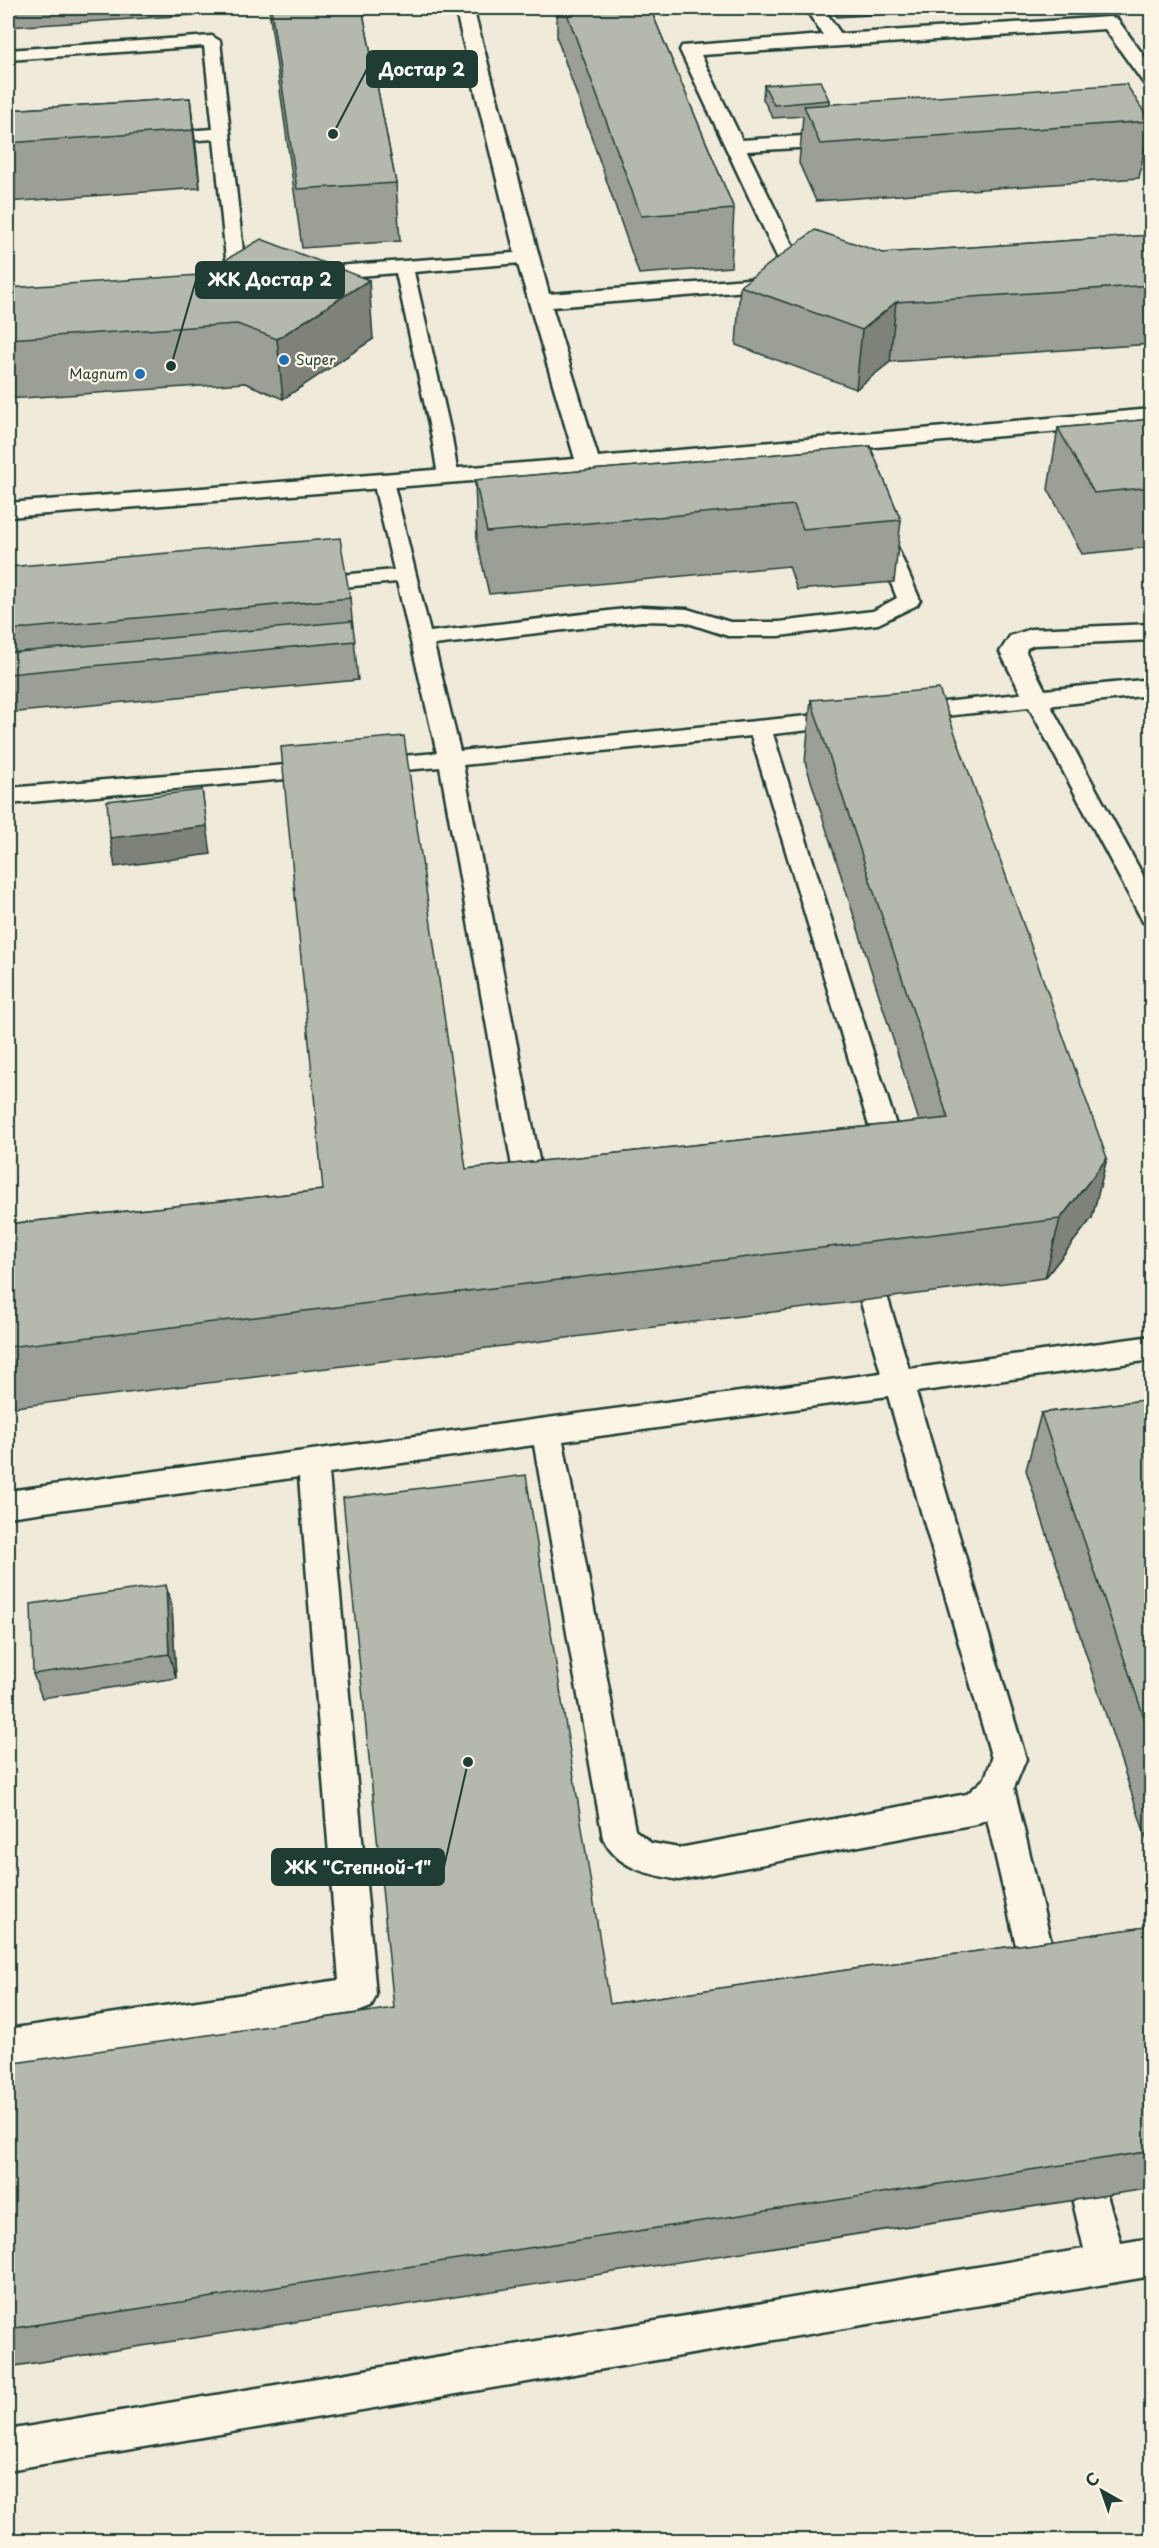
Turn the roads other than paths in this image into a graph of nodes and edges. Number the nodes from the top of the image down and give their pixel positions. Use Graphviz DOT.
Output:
graph roads {
  1 [pos="464,8"];
  2 [pos="814,8"];
  3 [pos="836,40"];
  4 [pos="8,56"];
  5 [pos="1152,81"];
  6 [pos="222,133"];
  7 [pos="866,138"];
  8 [pos="139,139"];
  9 [pos="735,146"];
  10 [pos="527,258"];
  11 [pos="404,267"];
  12 [pos="285,275"];
  13 [pos="822,279"];
  14 [pos="799,281"];
  15 [pos="216,288"];
  16 [pos="540,301"];
  17 [pos="1152,416"];
  18 [pos="589,465"];
  19 [pos="448,476"];
  20 [pos="382,481"];
  21 [pos="8,510"];
  22 [pos="874,513"];
  23 [pos="406,575"];
  24 [pos="288,585"];
  25 [pos="1152,632"];
  26 [pos="421,640"];
  27 [pos="1152,687"];
  28 [pos="1036,699"];
  29 [pos="760,729"];
  30 [pos="450,759"];
  31 [pos="8,796"];
  32 [pos="1152,916"];
  33 [pos="831,1143"];
  34 [pos="574,1172"];
  35 [pos="874,1299"];
  36 [pos="1152,1348"];
  37 [pos="897,1382"];
  38 [pos="546,1431"];
  39 [pos="313,1462"];
  40 [pos="8,1504"];
  41 [pos="997,1788"];
  42 [pos="1043,1985"];
  43 [pos="8,2047"];
  44 [pos="1091,2198"];
  45 [pos="1152,2257"];
  46 [pos="1107,2265"];
  47 [pos="8,2450"];
  1 -- 10 [label="street"];
  2 -- 3 [label="street"];
  3 -- 5 [label="street"];
  3 -- 9 [label="street"];
  4 -- 6 [label="lane"];
  6 -- 8 [label="lane"];
  6 -- 15 [label="lane"];
  7 -- 9 [label="street"];
  9 -- 14 [label="street"];
  10 -- 11 [label="lane"];
  10 -- 16 [label="street"];
  11 -- 12 [label="lane"];
  11 -- 19 [label="lane"];
  13 -- 14 [label="street"];
  14 -- 16 [label="street"];
  16 -- 18 [label="street"];
  17 -- 18 [label="street"];
  18 -- 19 [label="street"];
  19 -- 20 [label="street"];
  20 -- 21 [label="street"];
  20 -- 23 [label="lane"];
  22 -- 26 [label="lane"];
  23 -- 24 [label="lane"];
  23 -- 26 [label="lane"];
  25 -- 28 [label="street"];
  26 -- 30 [label="lane"];
  27 -- 28 [label="street"];
  28 -- 29 [label="lane"];
  28 -- 32 [label="lane"];
  29 -- 30 [label="lane"];
  29 -- 33 [label="lane"];
  30 -- 31 [label="lane"];
  30 -- 34 [label="lane"];
  35 -- 37 [label="lane"];
  36 -- 37 [label="lane"];
  37 -- 38 [label="lane"];
  37 -- 41 [label="lane"];
  38 -- 39 [label="lane"];
  38 -- 41 [label="lane"];
  39 -- 40 [label="lane"];
  39 -- 43 [label="lane"];
  41 -- 42 [label="lane"];
  44 -- 46 [label="lane"];
  45 -- 46 [label="lane"];
  46 -- 47 [label="lane"];
}
